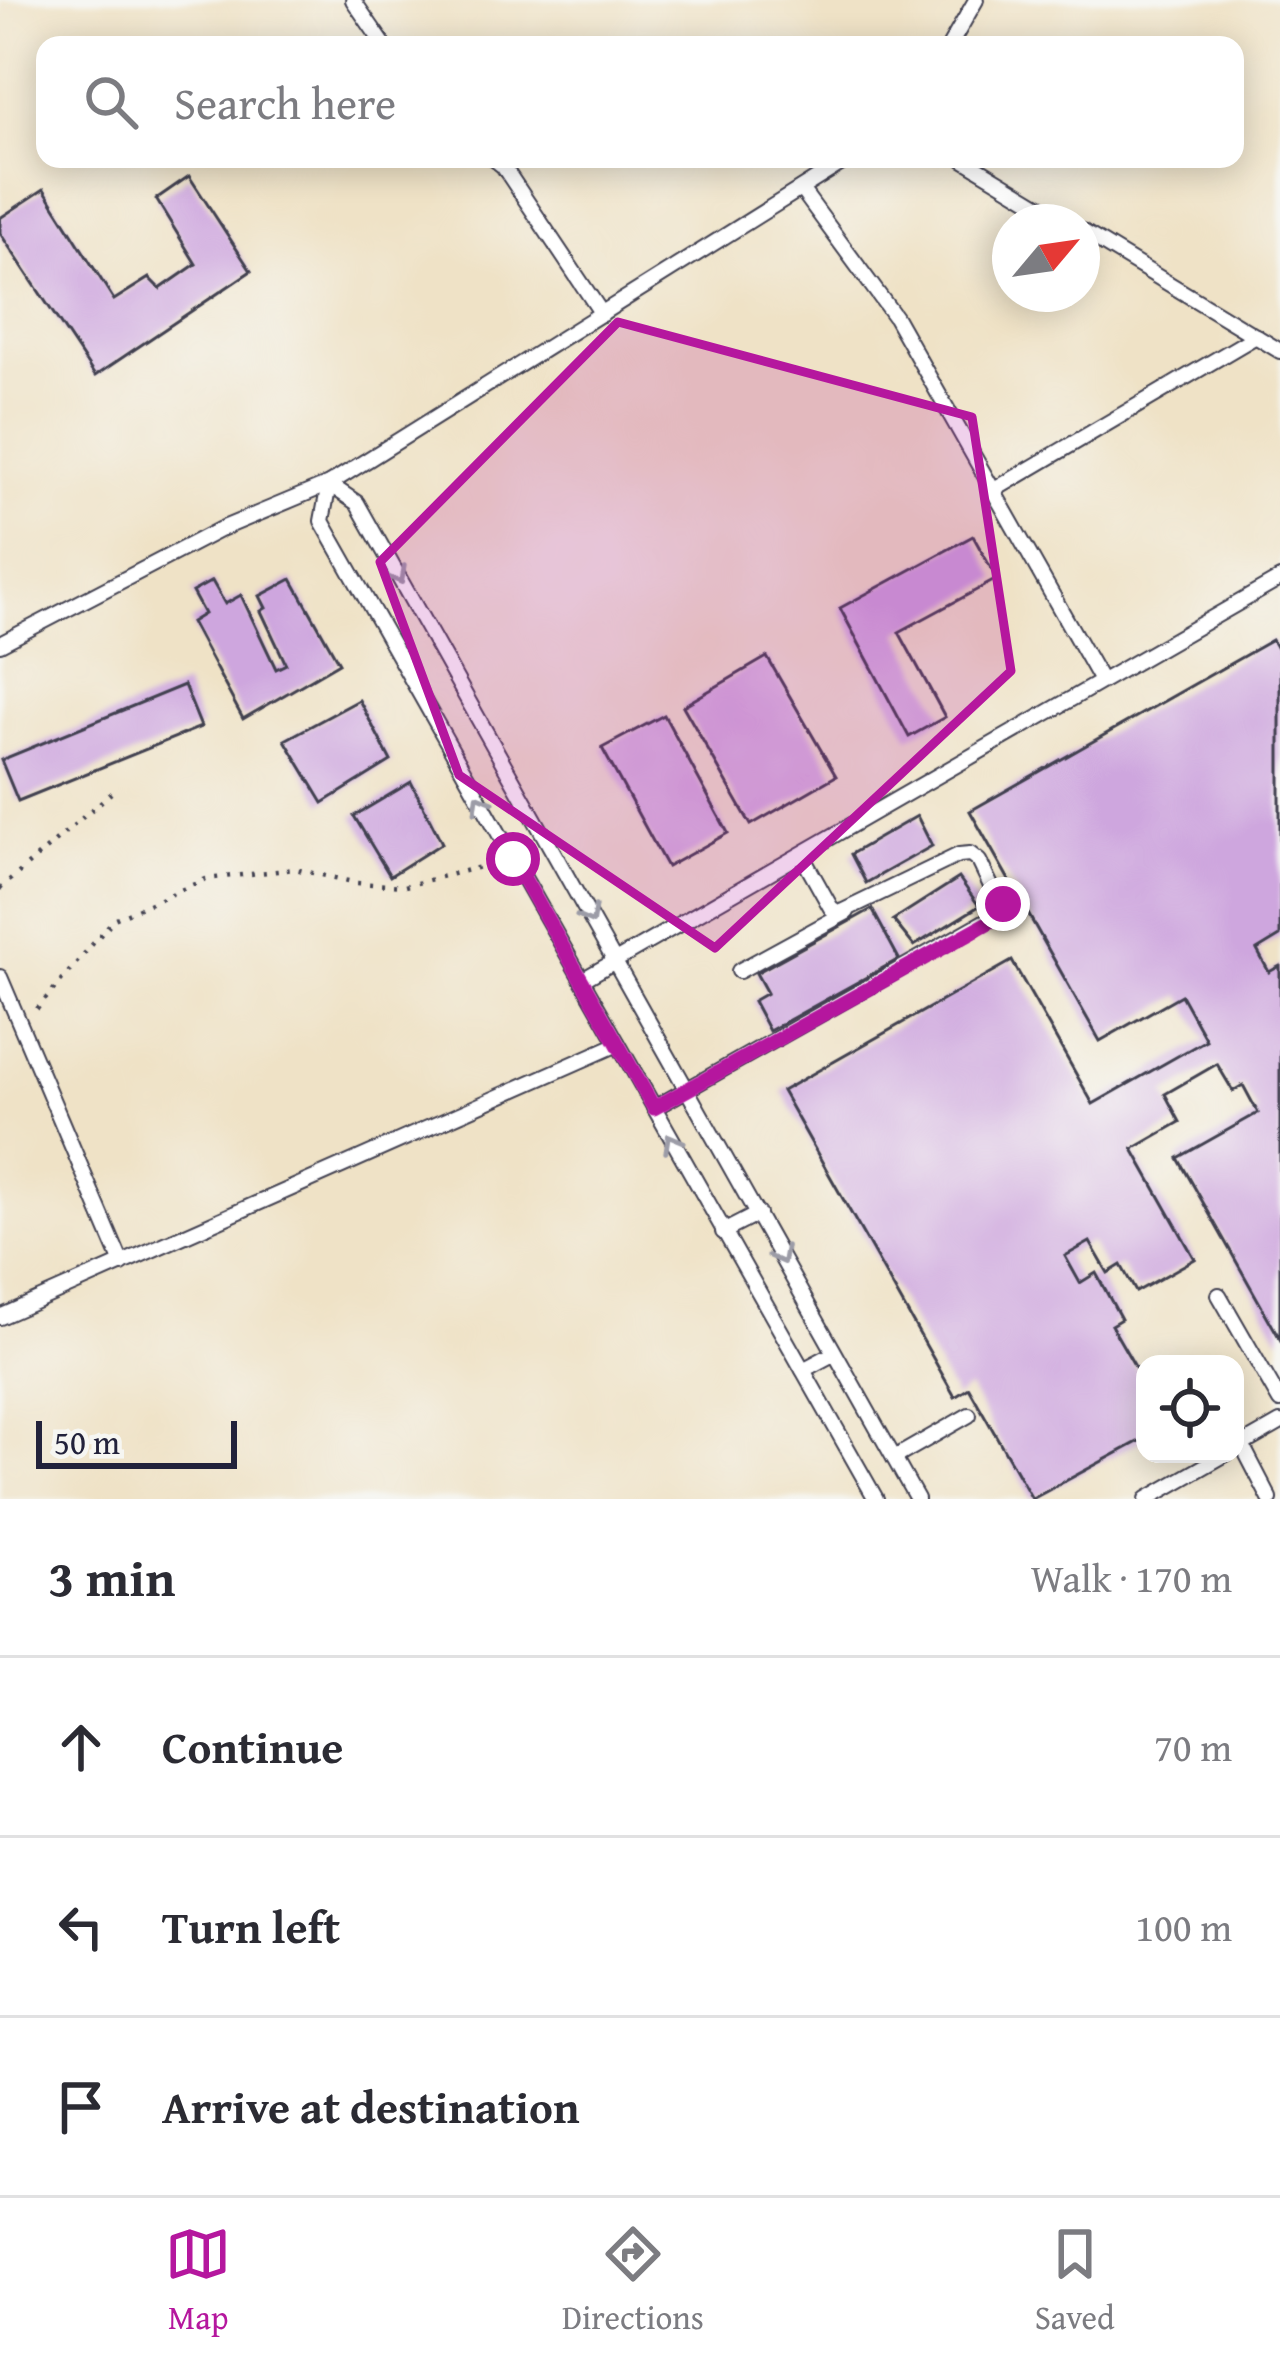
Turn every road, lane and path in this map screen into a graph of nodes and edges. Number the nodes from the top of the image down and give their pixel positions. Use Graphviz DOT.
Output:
graph roads {
  1 [pos="352,0"];
  2 [pos="976,0"];
  3 [pos="378,36"];
  4 [pos="955,36"];
  5 [pos="504,168"];
  6 [pos="834,168"];
  7 [pos="978,168"];
  8 [pos="801,189"];
  9 [pos="1037,204"];
  10 [pos="1100,242"];
  11 [pos="602,314"];
  12 [pos="1256,337"];
  13 [pos="1280,351"];
  14 [pos="329,484"];
  15 [pos="994,490"];
  16 [pos="1280,579"];
  17 [pos="0,644"];
  18 [pos="1101,681"];
  19 [pos="111,793"];
  20 [pos="802,856"];
  21 [pos="513,859"];
  22 [pos="0,889"];
  23 [pos="847,912"];
  24 [pos="615,961"];
  25 [pos="739,971"];
  26 [pos="0,977"];
  27 [pos="582,980"];
  28 [pos="22,1028"];
  29 [pos="618,1044"];
  30 [pos="688,1090"];
  31 [pos="654,1108"];
  32 [pos="758,1214"];
  33 [pos="723,1232"];
  34 [pos="122,1264"];
  35 [pos="1219,1295"];
  36 [pos="0,1317"];
  37 [pos="833,1354"];
  38 [pos="803,1370"];
  39 [pos="1280,1401"];
  40 [pos="970,1415"];
  41 [pos="1280,1423"];
  42 [pos="1244,1444"];
  43 [pos="1244,1457"];
  44 [pos="894,1458"];
  45 [pos="1210,1463"];
  46 [pos="875,1499"];
  47 [pos="917,1499"];
  48 [pos="1147,1499"];
  49 [pos="1270,1499"];
  1 -- 3 [label="lane"];
  2 -- 4 [label="lane"];
  5 -- 11 [label="lane"];
  6 -- 8 [label="lane"];
  7 -- 9 [label="lane"];
  8 -- 11 [label="lane"];
  8 -- 15 [label="lane"];
  10 -- 12 [label="lane"];
  11 -- 14 [label="lane"];
  12 -- 13 [label="lane"];
  12 -- 15 [label="lane"];
  14 -- 17 [label="lane"];
  21 -- 14 [label="lane, one-way"];
  14 -- 24 [label="lane, one-way"];
  15 -- 18 [label="lane"];
  16 -- 18 [label="lane"];
  18 -- 20 [label="lane"];
  19 -- 22 [label="path"];
  20 -- 23 [label="lane"];
  20 -- 24 [label="lane"];
  21 -- 27 [label="lane"];
  21 -- 28 [label="path"];
  23 -- 25 [label="lane"];
  23 -- 30 [label="lane"];
  24 -- 27 [label="lane"];
  24 -- 30 [label="lane"];
  26 -- 28 [label="lane"];
  27 -- 29 [label="lane"];
  28 -- 34 [label="lane"];
  29 -- 31 [label="lane"];
  29 -- 34 [label="lane"];
  30 -- 31 [label="lane"];
  30 -- 32 [label="lane"];
  33 -- 31 [label="lane, one-way"];
  32 -- 33 [label="lane"];
  32 -- 37 [label="lane, one-way"];
  33 -- 38 [label="lane"];
  34 -- 36 [label="lane"];
  35 -- 39 [label="lane"];
  37 -- 38 [label="lane"];
  37 -- 44 [label="lane"];
  38 -- 46 [label="lane"];
  40 -- 44 [label="lane"];
  41 -- 42 [label="lane"];
  43 -- 49 [label="lane"];
  44 -- 47 [label="lane"];
  45 -- 48 [label="lane"];
}
